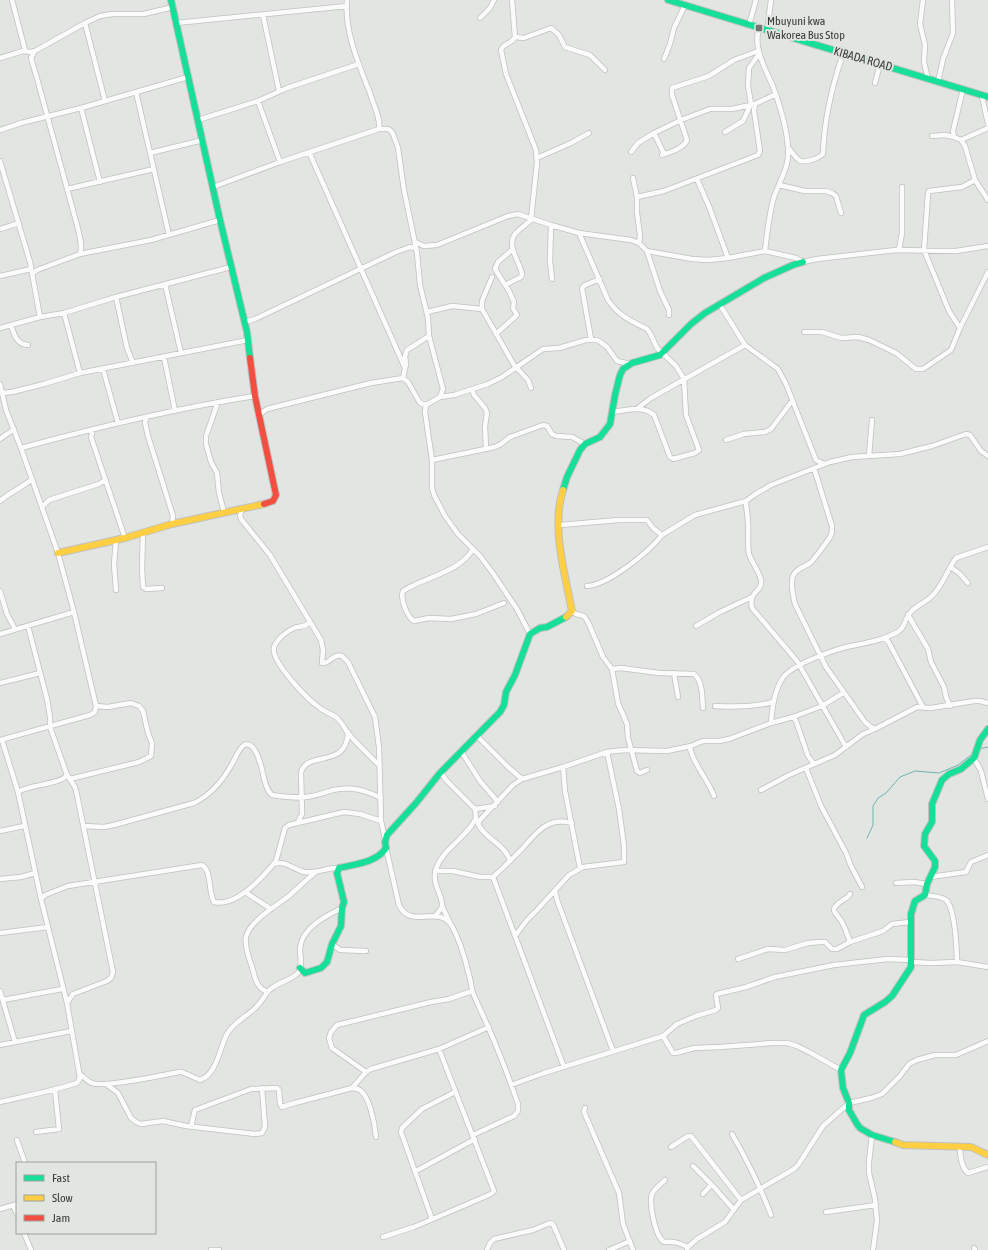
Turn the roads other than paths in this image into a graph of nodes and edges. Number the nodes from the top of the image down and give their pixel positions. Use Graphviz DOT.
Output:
graph roads {
  1 [pos="12,0"];
  2 [pos="347,0"];
  3 [pos="494,0"];
  4 [pos="512,0"];
  5 [pos="668,0"];
  6 [pos="756,0"];
  7 [pos="771,0"];
  8 [pos="923,0"];
  9 [pos="952,0"];
  10 [pos="678,1"];
  11 [pos="172,3"];
  12 [pos="685,5"];
  13 [pos="346,6"];
  14 [pos="263,15"];
  15 [pos="480,18"];
  16 [pos="85,23"];
  17 [pos="176,23"];
  18 [pos="749,25"];
  19 [pos="759,28"];
  20 [pos="767,30"];
  21 [pos="515,37"];
  22 [pos="25,50"];
  23 [pos="35,51"];
  24 [pos="759,52"];
  25 [pos="843,54"];
  26 [pos="0,58"];
  27 [pos="664,59"];
  28 [pos="359,64"];
  29 [pos="880,64"];
  30 [pos="605,70"];
  31 [pos="188,77"];
  32 [pos="928,79"];
  33 [pos="938,82"];
  34 [pos="875,84"];
  35 [pos="963,89"];
  36 [pos="279,91"];
  37 [pos="136,92"];
  38 [pos="776,94"];
  39 [pos="985,97"];
  40 [pos="258,100"];
  41 [pos="105,101"];
  42 [pos="753,104"];
  43 [pos="81,108"];
  44 [pos="48,116"];
  45 [pos="198,120"];
  46 [pos="681,120"];
  47 [pos="988,124"];
  48 [pos="988,128"];
  49 [pos="380,129"];
  50 [pos="0,130"];
  51 [pos="725,132"];
  52 [pos="589,133"];
  53 [pos="654,133"];
  54 [pos="932,136"];
  55 [pos="954,137"];
  56 [pos="203,140"];
  57 [pos="961,140"];
  58 [pos="788,147"];
  59 [pos="150,152"];
  60 [pos="309,152"];
  61 [pos="632,152"];
  62 [pos="537,158"];
  63 [pos="0,161"];
  64 [pos="280,162"];
  65 [pos="154,169"];
  66 [pos="633,178"];
  67 [pos="697,179"];
  68 [pos="975,180"];
  69 [pos="100,182"];
  70 [pos="779,185"];
  71 [pos="212,186"];
  72 [pos="902,187"];
  73 [pos="67,189"];
  74 [pos="637,197"];
  75 [pos="988,200"];
  76 [pos="841,213"];
  77 [pos="531,219"];
  78 [pos="220,220"];
  79 [pos="19,223"];
  80 [pos="551,225"];
  81 [pos="0,229"];
  82 [pos="579,232"];
  83 [pos="169,235"];
  84 [pos="415,242"];
  85 [pos="640,243"];
  86 [pos="424,246"];
  87 [pos="988,246"];
  88 [pos="513,249"];
  89 [pos="416,250"];
  90 [pos="899,250"];
  91 [pos="924,250"];
  92 [pos="647,251"];
  93 [pos="765,251"];
  94 [pos="80,254"];
  95 [pos="728,258"];
  96 [pos="803,262"];
  97 [pos="231,267"];
  98 [pos="362,269"];
  99 [pos="32,272"];
  100 [pos="988,272"];
  101 [pos="0,276"];
  102 [pos="492,277"];
  103 [pos="552,279"];
  104 [pos="600,279"];
  105 [pos="982,282"];
  106 [pos="165,284"];
  107 [pos="505,286"];
  108 [pos="988,286"];
  109 [pos="116,297"];
  110 [pos="720,305"];
  111 [pos="482,309"];
  112 [pos="427,312"];
  113 [pos="64,313"];
  114 [pos="669,314"];
  115 [pos="40,317"];
  116 [pos="245,322"];
  117 [pos="11,326"];
  118 [pos="0,328"];
  119 [pos="960,328"];
  120 [pos="804,332"];
  121 [pos="496,334"];
  122 [pos="429,336"];
  123 [pos="591,339"];
  124 [pos="248,340"];
  125 [pos="28,345"];
  126 [pos="745,345"];
  127 [pos="663,353"];
  128 [pos="181,354"];
  129 [pos="164,357"];
  130 [pos="617,361"];
  131 [pos="132,363"];
  132 [pos="632,363"];
  133 [pos="405,368"];
  134 [pos="517,368"];
  135 [pos="104,369"];
  136 [pos="80,373"];
  137 [pos="620,375"];
  138 [pos="403,378"];
  139 [pos="684,379"];
  140 [pos="0,384"];
  141 [pos="531,388"];
  142 [pos="472,389"];
  143 [pos="2,393"];
  144 [pos="256,396"];
  145 [pos="440,397"];
  146 [pos="792,401"];
  147 [pos="218,402"];
  148 [pos="426,405"];
  149 [pos="638,408"];
  150 [pos="6,410"];
  151 [pos="0,411"];
  152 [pos="175,411"];
  153 [pos="613,412"];
  154 [pos="259,415"];
  155 [pos="146,418"];
  156 [pos="872,420"];
  157 [pos="118,423"];
  158 [pos="14,429"];
  159 [pos="93,430"];
  160 [pos="0,439"];
  161 [pos="726,440"];
  162 [pos="585,444"];
  163 [pos="21,448"];
  164 [pos="486,449"];
  165 [pos="869,456"];
  166 [pos="988,456"];
  167 [pos="432,460"];
  168 [pos="816,460"];
  169 [pos="824,464"];
  170 [pos="814,468"];
  171 [pos="32,479"];
  172 [pos="105,480"];
  173 [pos="0,501"];
  174 [pos="746,501"];
  175 [pos="42,507"];
  176 [pos="242,508"];
  177 [pos="224,512"];
  178 [pos="172,524"];
  179 [pos="560,526"];
  180 [pos="143,533"];
  181 [pos="662,535"];
  182 [pos="124,538"];
  183 [pos="116,540"];
  184 [pos="988,547"];
  185 [pos="473,549"];
  186 [pos="58,553"];
  187 [pos="952,568"];
  188 [pos="968,583"];
  189 [pos="587,586"];
  190 [pos="162,588"];
  191 [pos="116,590"];
  192 [pos="0,591"];
  193 [pos="752,596"];
  194 [pos="743,600"];
  195 [pos="504,603"];
  196 [pos="752,608"];
  197 [pos="572,611"];
  198 [pos="74,612"];
  199 [pos="908,614"];
  200 [pos="310,622"];
  201 [pos="28,626"];
  202 [pos="696,626"];
  203 [pos="15,629"];
  204 [pos="0,634"];
  205 [pos="530,634"];
  206 [pos="885,638"];
  207 [pos="820,656"];
  208 [pos="800,666"];
  209 [pos="612,669"];
  210 [pos="40,673"];
  211 [pos="674,673"];
  212 [pos="0,683"];
  213 [pos="843,693"];
  214 [pos="678,697"];
  215 [pos="773,702"];
  216 [pos="988,704"];
  217 [pos="96,706"];
  218 [pos="715,706"];
  219 [pos="822,706"];
  220 [pos="950,706"];
  221 [pos="923,707"];
  222 [pos="703,708"];
  223 [pos="793,716"];
  224 [pos="771,723"];
  225 [pos="50,727"];
  226 [pos="875,728"];
  227 [pos="988,729"];
  228 [pos="348,732"];
  229 [pos="477,736"];
  230 [pos="1,740"];
  231 [pos="691,746"];
  232 [pos="846,747"];
  233 [pos="632,750"];
  234 [pos="461,751"];
  235 [pos="607,752"];
  236 [pos="974,758"];
  237 [pos="814,764"];
  238 [pos="379,765"];
  239 [pos="563,767"];
  240 [pos="806,768"];
  241 [pos="647,770"];
  242 [pos="440,772"];
  243 [pos="69,777"];
  244 [pos="522,779"];
  245 [pos="761,790"];
  246 [pos="18,792"];
  247 [pos="714,796"];
  248 [pos="302,797"];
  249 [pos="381,798"];
  250 [pos="988,799"];
  251 [pos="497,804"];
  252 [pos="475,809"];
  253 [pos="302,814"];
  254 [pos="309,820"];
  255 [pos="381,821"];
  256 [pos="298,822"];
  257 [pos="572,823"];
  258 [pos="24,826"];
  259 [pos="84,826"];
  260 [pos="0,832"];
  261 [pos="385,840"];
  262 [pos="386,848"];
  263 [pos="988,855"];
  264 [pos="510,861"];
  265 [pos="274,864"];
  266 [pos="339,868"];
  267 [pos="580,868"];
  268 [pos="435,871"];
  269 [pos="316,872"];
  270 [pos="35,873"];
  271 [pos="493,877"];
  272 [pos="930,877"];
  273 [pos="0,879"];
  274 [pos="94,881"];
  275 [pos="896,883"];
  276 [pos="927,884"];
  277 [pos="862,887"];
  278 [pos="555,891"];
  279 [pos="245,892"];
  280 [pos="850,894"];
  281 [pos="925,895"];
  282 [pos="41,900"];
  283 [pos="442,906"];
  284 [pos="342,908"];
  285 [pos="271,909"];
  286 [pos="434,916"];
  287 [pos="910,922"];
  288 [pos="451,924"];
  289 [pos="48,927"];
  290 [pos="0,933"];
  291 [pos="515,936"];
  292 [pos="850,942"];
  293 [pos="332,944"];
  294 [pos="366,951"];
  295 [pos="738,959"];
  296 [pos="911,961"];
  297 [pos="958,962"];
  298 [pos="988,967"];
  299 [pos="300,968"];
  300 [pos="63,990"];
  301 [pos="0,991"];
  302 [pos="472,991"];
  303 [pos="268,992"];
  304 [pos="73,994"];
  305 [pos="3,1000"];
  306 [pos="67,1003"];
  307 [pos="489,1027"];
  308 [pos="71,1032"];
  309 [pos="663,1036"];
  310 [pos="988,1041"];
  311 [pos="14,1042"];
  312 [pos="0,1045"];
  313 [pos="439,1050"];
  314 [pos="613,1051"];
  315 [pos="564,1067"];
  316 [pos="841,1070"];
  317 [pos="366,1072"];
  318 [pos="80,1074"];
  319 [pos="106,1084"];
  320 [pos="511,1085"];
  321 [pos="262,1088"];
  322 [pos="352,1088"];
  323 [pos="55,1090"];
  324 [pos="456,1092"];
  325 [pos="0,1102"];
  326 [pos="849,1103"];
  327 [pos="585,1108"];
  328 [pos="191,1126"];
  329 [pos="36,1132"];
  330 [pos="732,1134"];
  331 [pos="872,1135"];
  332 [pos="376,1137"];
  333 [pos="474,1137"];
  334 [pos="17,1140"];
  335 [pos="671,1147"];
  336 [pos="960,1147"];
  337 [pos="988,1156"];
  338 [pos="25,1162"];
  339 [pos="693,1166"];
  340 [pos="988,1167"];
  341 [pos="416,1171"];
  342 [pos="665,1180"];
  343 [pos="711,1185"];
  344 [pos="761,1188"];
  345 [pos="702,1194"];
  346 [pos="741,1200"];
  347 [pos="15,1204"];
  348 [pos="876,1205"];
  349 [pos="0,1209"];
  350 [pos="734,1210"];
  351 [pos="826,1212"];
  352 [pos="771,1215"];
  353 [pos="432,1219"];
  354 [pos="24,1234"];
  355 [pos="383,1236"];
  356 [pos="630,1241"];
  357 [pos="688,1248"];
  358 [pos="31,1250"];
  359 [pos="211,1250"];
  360 [pos="219,1250"];
  361 [pos="487,1250"];
  362 [pos="564,1250"];
  363 [pos="609,1250"];
  364 [pos="633,1250"];
  365 [pos="873,1250"];
  1 -- 22 [label="street"];
  2 -- 13 [label="street"];
  3 -- 15 [label="street"];
  4 -- 21 [label="street"];
  5 -- 10 [label="street, KIBADA ROAD"];
  6 -- 18 [label="street"];
  7 -- 20 [label="street"];
  8 -- 32 [label="street"];
  9 -- 33 [label="street"];
  10 -- 12 [label="street, KIBADA ROAD"];
  11 -- 16 [label="street"];
  11 -- 17 [label="street"];
  12 -- 18 [label="street, KIBADA ROAD"];
  12 -- 27 [label="street"];
  13 -- 14 [label="street"];
  13 -- 28 [label="street"];
  14 -- 17 [label="street"];
  14 -- 36 [label="street"];
  16 -- 23 [label="street"];
  16 -- 41 [label="street"];
  17 -- 31 [label="street"];
  18 -- 19 [label="street, KIBADA ROAD"];
  19 -- 20 [label="street, KIBADA ROAD"];
  19 -- 24 [label="street"];
  20 -- 25 [label="street, KIBADA ROAD"];
  21 -- 30 [label="street"];
  21 -- 62 [label="street"];
  22 -- 23 [label="street"];
  22 -- 26 [label="street"];
  23 -- 44 [label="street"];
  24 -- 38 [label="street"];
  24 -- 42 [label="street"];
  24 -- 46 [label="street"];
  25 -- 29 [label="street, KIBADA ROAD"];
  25 -- 58 [label="street"];
  28 -- 36 [label="street"];
  28 -- 49 [label="street"];
  29 -- 32 [label="street, KIBADA ROAD"];
  29 -- 34 [label="street"];
  31 -- 37 [label="street"];
  31 -- 45 [label="street"];
  32 -- 33 [label="street, KIBADA ROAD"];
  33 -- 35 [label="street, KIBADA ROAD"];
  35 -- 39 [label="street, KIBADA ROAD"];
  35 -- 55 [label="street"];
  36 -- 40 [label="street"];
  37 -- 41 [label="street"];
  37 -- 59 [label="street"];
  38 -- 42 [label="street"];
  38 -- 58 [label="street"];
  39 -- 47 [label="street"];
  40 -- 45 [label="street"];
  40 -- 64 [label="street"];
  41 -- 43 [label="street"];
  42 -- 46 [label="street"];
  42 -- 51 [label="street"];
  42 -- 67 [label="street"];
  43 -- 44 [label="street"];
  43 -- 69 [label="street"];
  44 -- 50 [label="street"];
  44 -- 73 [label="street"];
  45 -- 56 [label="street"];
  46 -- 53 [label="street"];
  46 -- 53 [label="street"];
  48 -- 57 [label="street"];
  49 -- 60 [label="street"];
  49 -- 84 [label="street"];
  52 -- 62 [label="street"];
  53 -- 61 [label="street"];
  54 -- 55 [label="street"];
  55 -- 57 [label="street"];
  56 -- 59 [label="street"];
  56 -- 71 [label="street"];
  57 -- 68 [label="street"];
  58 -- 70 [label="street"];
  59 -- 65 [label="street"];
  60 -- 64 [label="street"];
  60 -- 98 [label="street"];
  62 -- 77 [label="street"];
  63 -- 79 [label="street"];
  64 -- 71 [label="street"];
  65 -- 69 [label="street"];
  65 -- 83 [label="street"];
  66 -- 74 [label="street"];
  67 -- 74 [label="street"];
  67 -- 95 [label="street"];
  68 -- 75 [label="street"];
  68 -- 91 [label="street"];
  69 -- 73 [label="street"];
  70 -- 76 [label="street"];
  70 -- 93 [label="street"];
  71 -- 78 [label="street"];
  72 -- 90 [label="street"];
  73 -- 94 [label="street"];
  74 -- 85 [label="street"];
  77 -- 80 [label="street"];
  77 -- 86 [label="street"];
  77 -- 88 [label="street"];
  78 -- 83 [label="street"];
  78 -- 97 [label="street"];
  79 -- 81 [label="street"];
  79 -- 99 [label="street"];
  80 -- 82 [label="street"];
  80 -- 103 [label="street"];
  82 -- 85 [label="street"];
  82 -- 104 [label="street"];
  83 -- 94 [label="street"];
  84 -- 86 [label="street"];
  84 -- 89 [label="street"];
  85 -- 92 [label="street"];
  86 -- 89 [label="street"];
  87 -- 91 [label="street"];
  88 -- 107 [label="street"];
  88 -- 107 [label="street"];
  89 -- 98 [label="street"];
  89 -- 112 [label="street"];
  90 -- 91 [label="street"];
  90 -- 96 [label="street"];
  91 -- 119 [label="street"];
  92 -- 95 [label="street"];
  92 -- 114 [label="street"];
  93 -- 95 [label="street"];
  93 -- 96 [label="street"];
  94 -- 99 [label="street"];
  96 -- 110 [label="street"];
  97 -- 106 [label="street"];
  97 -- 116 [label="street"];
  98 -- 116 [label="street"];
  98 -- 133 [label="street"];
  99 -- 101 [label="street"];
  99 -- 115 [label="street"];
  100 -- 105 [label="street"];
  102 -- 111 [label="street"];
  104 -- 123 [label="street"];
  104 -- 127 [label="street"];
  105 -- 108 [label="street"];
  105 -- 119 [label="street"];
  106 -- 109 [label="street"];
  106 -- 128 [label="street"];
  107 -- 121 [label="street"];
  109 -- 113 [label="street"];
  109 -- 131 [label="street"];
  110 -- 126 [label="street"];
  110 -- 127 [label="street"];
  111 -- 112 [label="street"];
  111 -- 121 [label="street"];
  112 -- 122 [label="street"];
  113 -- 115 [label="street"];
  113 -- 136 [label="street"];
  115 -- 117 [label="street"];
  116 -- 124 [label="street"];
  117 -- 118 [label="street"];
  117 -- 125 [label="street"];
  119 -- 120 [label="street"];
  121 -- 134 [label="street"];
  122 -- 133 [label="street"];
  122 -- 145 [label="street"];
  123 -- 130 [label="street"];
  123 -- 134 [label="street"];
  124 -- 128 [label="street"];
  124 -- 144 [label="street"];
  126 -- 139 [label="street"];
  126 -- 146 [label="street"];
  127 -- 132 [label="street"];
  127 -- 139 [label="street"];
  128 -- 129 [label="street"];
  129 -- 131 [label="street"];
  129 -- 152 [label="street"];
  130 -- 132 [label="street"];
  130 -- 137 [label="street"];
  131 -- 135 [label="street"];
  132 -- 137 [label="street"];
  133 -- 138 [label="street"];
  134 -- 141 [label="street"];
  134 -- 142 [label="street"];
  135 -- 136 [label="street"];
  135 -- 157 [label="street"];
  136 -- 143 [label="street"];
  137 -- 153 [label="street"];
  138 -- 148 [label="street"];
  138 -- 154 [label="street"];
  139 -- 149 [label="street"];
  139 -- 149 [label="street"];
  140 -- 143 [label="street"];
  142 -- 145 [label="street"];
  142 -- 164 [label="street"];
  143 -- 150 [label="street"];
  144 -- 147 [label="street"];
  144 -- 154 [label="street"];
  145 -- 148 [label="street"];
  146 -- 161 [label="street"];
  146 -- 168 [label="street"];
  147 -- 152 [label="street"];
  147 -- 177 [label="street"];
  148 -- 167 [label="street"];
  149 -- 153 [label="street"];
  150 -- 151 [label="street"];
  150 -- 158 [label="street"];
  152 -- 155 [label="street"];
  153 -- 162 [label="street"];
  154 -- 176 [label="street"];
  155 -- 157 [label="street"];
  155 -- 178 [label="street"];
  156 -- 165 [label="street"];
  157 -- 159 [label="street"];
  158 -- 160 [label="street"];
  158 -- 163 [label="street"];
  159 -- 163 [label="street"];
  159 -- 172 [label="street"];
  162 -- 164 [label="street"];
  162 -- 179 [label="street"];
  163 -- 171 [label="street"];
  164 -- 167 [label="street"];
  165 -- 166 [label="street"];
  165 -- 169 [label="street"];
  167 -- 185 [label="street"];
  168 -- 169 [label="street"];
  168 -- 170 [label="street"];
  169 -- 170 [label="street"];
  170 -- 174 [label="street"];
  170 -- 207 [label="street"];
  171 -- 173 [label="street"];
  171 -- 175 [label="street"];
  172 -- 175 [label="street"];
  172 -- 182 [label="street"];
  174 -- 181 [label="street"];
  174 -- 193 [label="street"];
  175 -- 186 [label="street"];
  176 -- 177 [label="street"];
  176 -- 200 [label="street"];
  177 -- 178 [label="street"];
  178 -- 180 [label="street"];
  179 -- 181 [label="street"];
  179 -- 197 [label="street"];
  180 -- 182 [label="street"];
  180 -- 190 [label="street"];
  181 -- 189 [label="street"];
  182 -- 183 [label="street"];
  183 -- 186 [label="street"];
  183 -- 191 [label="street"];
  184 -- 187 [label="street"];
  185 -- 195 [label="street"];
  185 -- 205 [label="street"];
  186 -- 198 [label="street"];
  187 -- 188 [label="street"];
  187 -- 199 [label="street"];
  192 -- 203 [label="street"];
  193 -- 194 [label="street"];
  193 -- 196 [label="street"];
  194 -- 196 [label="street"];
  194 -- 202 [label="street"];
  196 -- 208 [label="street"];
  197 -- 205 [label="street"];
  197 -- 209 [label="street"];
  198 -- 201 [label="street"];
  198 -- 217 [label="street"];
  199 -- 206 [label="street"];
  199 -- 220 [label="street"];
  200 -- 228 [label="street"];
  200 -- 238 [label="street"];
  201 -- 203 [label="street"];
  201 -- 210 [label="street"];
  203 -- 204 [label="street"];
  205 -- 229 [label="street"];
  206 -- 207 [label="street"];
  206 -- 221 [label="street"];
  207 -- 208 [label="street"];
  207 -- 213 [label="street"];
  208 -- 215 [label="street"];
  208 -- 219 [label="street"];
  209 -- 211 [label="street"];
  209 -- 233 [label="street"];
  210 -- 212 [label="street"];
  210 -- 225 [label="street"];
  211 -- 214 [label="street"];
  211 -- 222 [label="street"];
  213 -- 219 [label="street"];
  213 -- 226 [label="street"];
  215 -- 218 [label="street"];
  215 -- 224 [label="street"];
  216 -- 220 [label="street"];
  217 -- 225 [label="street"];
  217 -- 243 [label="street"];
  219 -- 223 [label="street"];
  219 -- 232 [label="street"];
  220 -- 221 [label="street"];
  221 -- 226 [label="street"];
  223 -- 224 [label="street"];
  223 -- 237 [label="street"];
  224 -- 231 [label="street"];
  225 -- 230 [label="street"];
  225 -- 243 [label="street"];
  226 -- 232 [label="street"];
  227 -- 236 [label="street"];
  228 -- 238 [label="street"];
  228 -- 248 [label="street"];
  229 -- 234 [label="street"];
  229 -- 244 [label="street"];
  230 -- 246 [label="street"];
  231 -- 233 [label="street"];
  231 -- 247 [label="street"];
  232 -- 237 [label="street"];
  233 -- 235 [label="street"];
  233 -- 241 [label="street"];
  234 -- 242 [label="street"];
  234 -- 251 [label="street"];
  235 -- 239 [label="street"];
  235 -- 267 [label="street"];
  236 -- 250 [label="street"];
  236 -- 272 [label="street"];
  237 -- 240 [label="street"];
  238 -- 249 [label="street"];
  239 -- 244 [label="street"];
  239 -- 257 [label="street"];
  240 -- 245 [label="street"];
  240 -- 277 [label="street"];
  242 -- 252 [label="street"];
  242 -- 261 [label="street"];
  243 -- 246 [label="street"];
  243 -- 259 [label="street"];
  244 -- 251 [label="street"];
  246 -- 258 [label="street"];
  248 -- 249 [label="street"];
  248 -- 253 [label="street"];
  248 -- 259 [label="street"];
  249 -- 255 [label="street"];
  251 -- 252 [label="street"];
  251 -- 264 [label="street"];
  252 -- 268 [label="street"];
  253 -- 254 [label="street"];
  253 -- 256 [label="street"];
  254 -- 255 [label="street"];
  254 -- 256 [label="street"];
  255 -- 261 [label="street"];
  256 -- 265 [label="street"];
  257 -- 264 [label="street"];
  257 -- 267 [label="street"];
  258 -- 260 [label="street"];
  258 -- 270 [label="street"];
  259 -- 274 [label="street"];
  261 -- 262 [label="street"];
  262 -- 266 [label="street"];
  262 -- 286 [label="street"];
  263 -- 272 [label="street"];
  264 -- 271 [label="street"];
  265 -- 269 [label="street"];
  265 -- 279 [label="street"];
  266 -- 269 [label="street"];
  266 -- 284 [label="street"];
  267 -- 278 [label="street"];
  268 -- 271 [label="street"];
  268 -- 283 [label="street"];
  269 -- 285 [label="street"];
  270 -- 273 [label="street"];
  270 -- 282 [label="street"];
  271 -- 291 [label="street"];
  272 -- 276 [label="street"];
  274 -- 279 [label="street"];
  274 -- 282 [label="street"];
  274 -- 304 [label="street"];
  275 -- 276 [label="street"];
  276 -- 281 [label="street"];
  278 -- 291 [label="street"];
  278 -- 314 [label="street"];
  279 -- 285 [label="street"];
  280 -- 292 [label="street"];
  281 -- 287 [label="street"];
  281 -- 297 [label="street"];
  282 -- 289 [label="street"];
  283 -- 286 [label="street"];
  283 -- 288 [label="street"];
  284 -- 293 [label="street"];
  284 -- 299 [label="street"];
  285 -- 303 [label="street"];
  286 -- 288 [label="street"];
  287 -- 292 [label="street"];
  287 -- 296 [label="street"];
  288 -- 302 [label="street"];
  289 -- 290 [label="street"];
  289 -- 300 [label="street"];
  291 -- 315 [label="street"];
  292 -- 295 [label="street"];
  293 -- 294 [label="street"];
  293 -- 299 [label="street"];
  296 -- 297 [label="street"];
  296 -- 309 [label="street"];
  296 -- 316 [label="street"];
  297 -- 298 [label="street"];
  299 -- 303 [label="street"];
  300 -- 304 [label="street"];
  300 -- 305 [label="street"];
  300 -- 306 [label="street"];
  301 -- 305 [label="street"];
  302 -- 307 [label="street"];
  302 -- 317 [label="street"];
  303 -- 319 [label="street"];
  304 -- 306 [label="street"];
  305 -- 311 [label="street"];
  306 -- 308 [label="street"];
  307 -- 313 [label="street"];
  307 -- 320 [label="street"];
  308 -- 311 [label="street"];
  308 -- 318 [label="street"];
  309 -- 314 [label="street"];
  309 -- 316 [label="street"];
  310 -- 326 [label="street"];
  311 -- 312 [label="street"];
  313 -- 317 [label="street"];
  313 -- 324 [label="street"];
  314 -- 315 [label="street"];
  315 -- 320 [label="street"];
  316 -- 326 [label="street"];
  317 -- 322 [label="street"];
  318 -- 319 [label="street"];
  318 -- 323 [label="street"];
  319 -- 328 [label="street"];
  320 -- 333 [label="street"];
  321 -- 322 [label="street"];
  321 -- 328 [label="street"];
  321 -- 328 [label="street"];
  322 -- 332 [label="street"];
  323 -- 325 [label="street"];
  323 -- 329 [label="street"];
  324 -- 333 [label="street"];
  324 -- 341 [label="street"];
  326 -- 331 [label="street"];
  326 -- 344 [label="street"];
  327 -- 356 [label="street"];
  330 -- 344 [label="street"];
  331 -- 336 [label="street"];
  331 -- 348 [label="street"];
  333 -- 341 [label="street"];
  333 -- 353 [label="street"];
  334 -- 338 [label="street"];
  335 -- 346 [label="street"];
  336 -- 337 [label="street"];
  336 -- 340 [label="street"];
  339 -- 343 [label="street"];
  341 -- 353 [label="street"];
  342 -- 357 [label="street"];
  343 -- 345 [label="street"];
  343 -- 350 [label="street"];
  344 -- 346 [label="street"];
  344 -- 352 [label="street"];
  346 -- 350 [label="street"];
  347 -- 349 [label="street"];
  348 -- 351 [label="street"];
  348 -- 365 [label="street"];
  350 -- 357 [label="street"];
  353 -- 355 [label="street"];
  354 -- 358 [label="street"];
  356 -- 363 [label="street"];
  356 -- 364 [label="street"];
  359 -- 360 [label="street"];
  361 -- 362 [label="street"];
}
